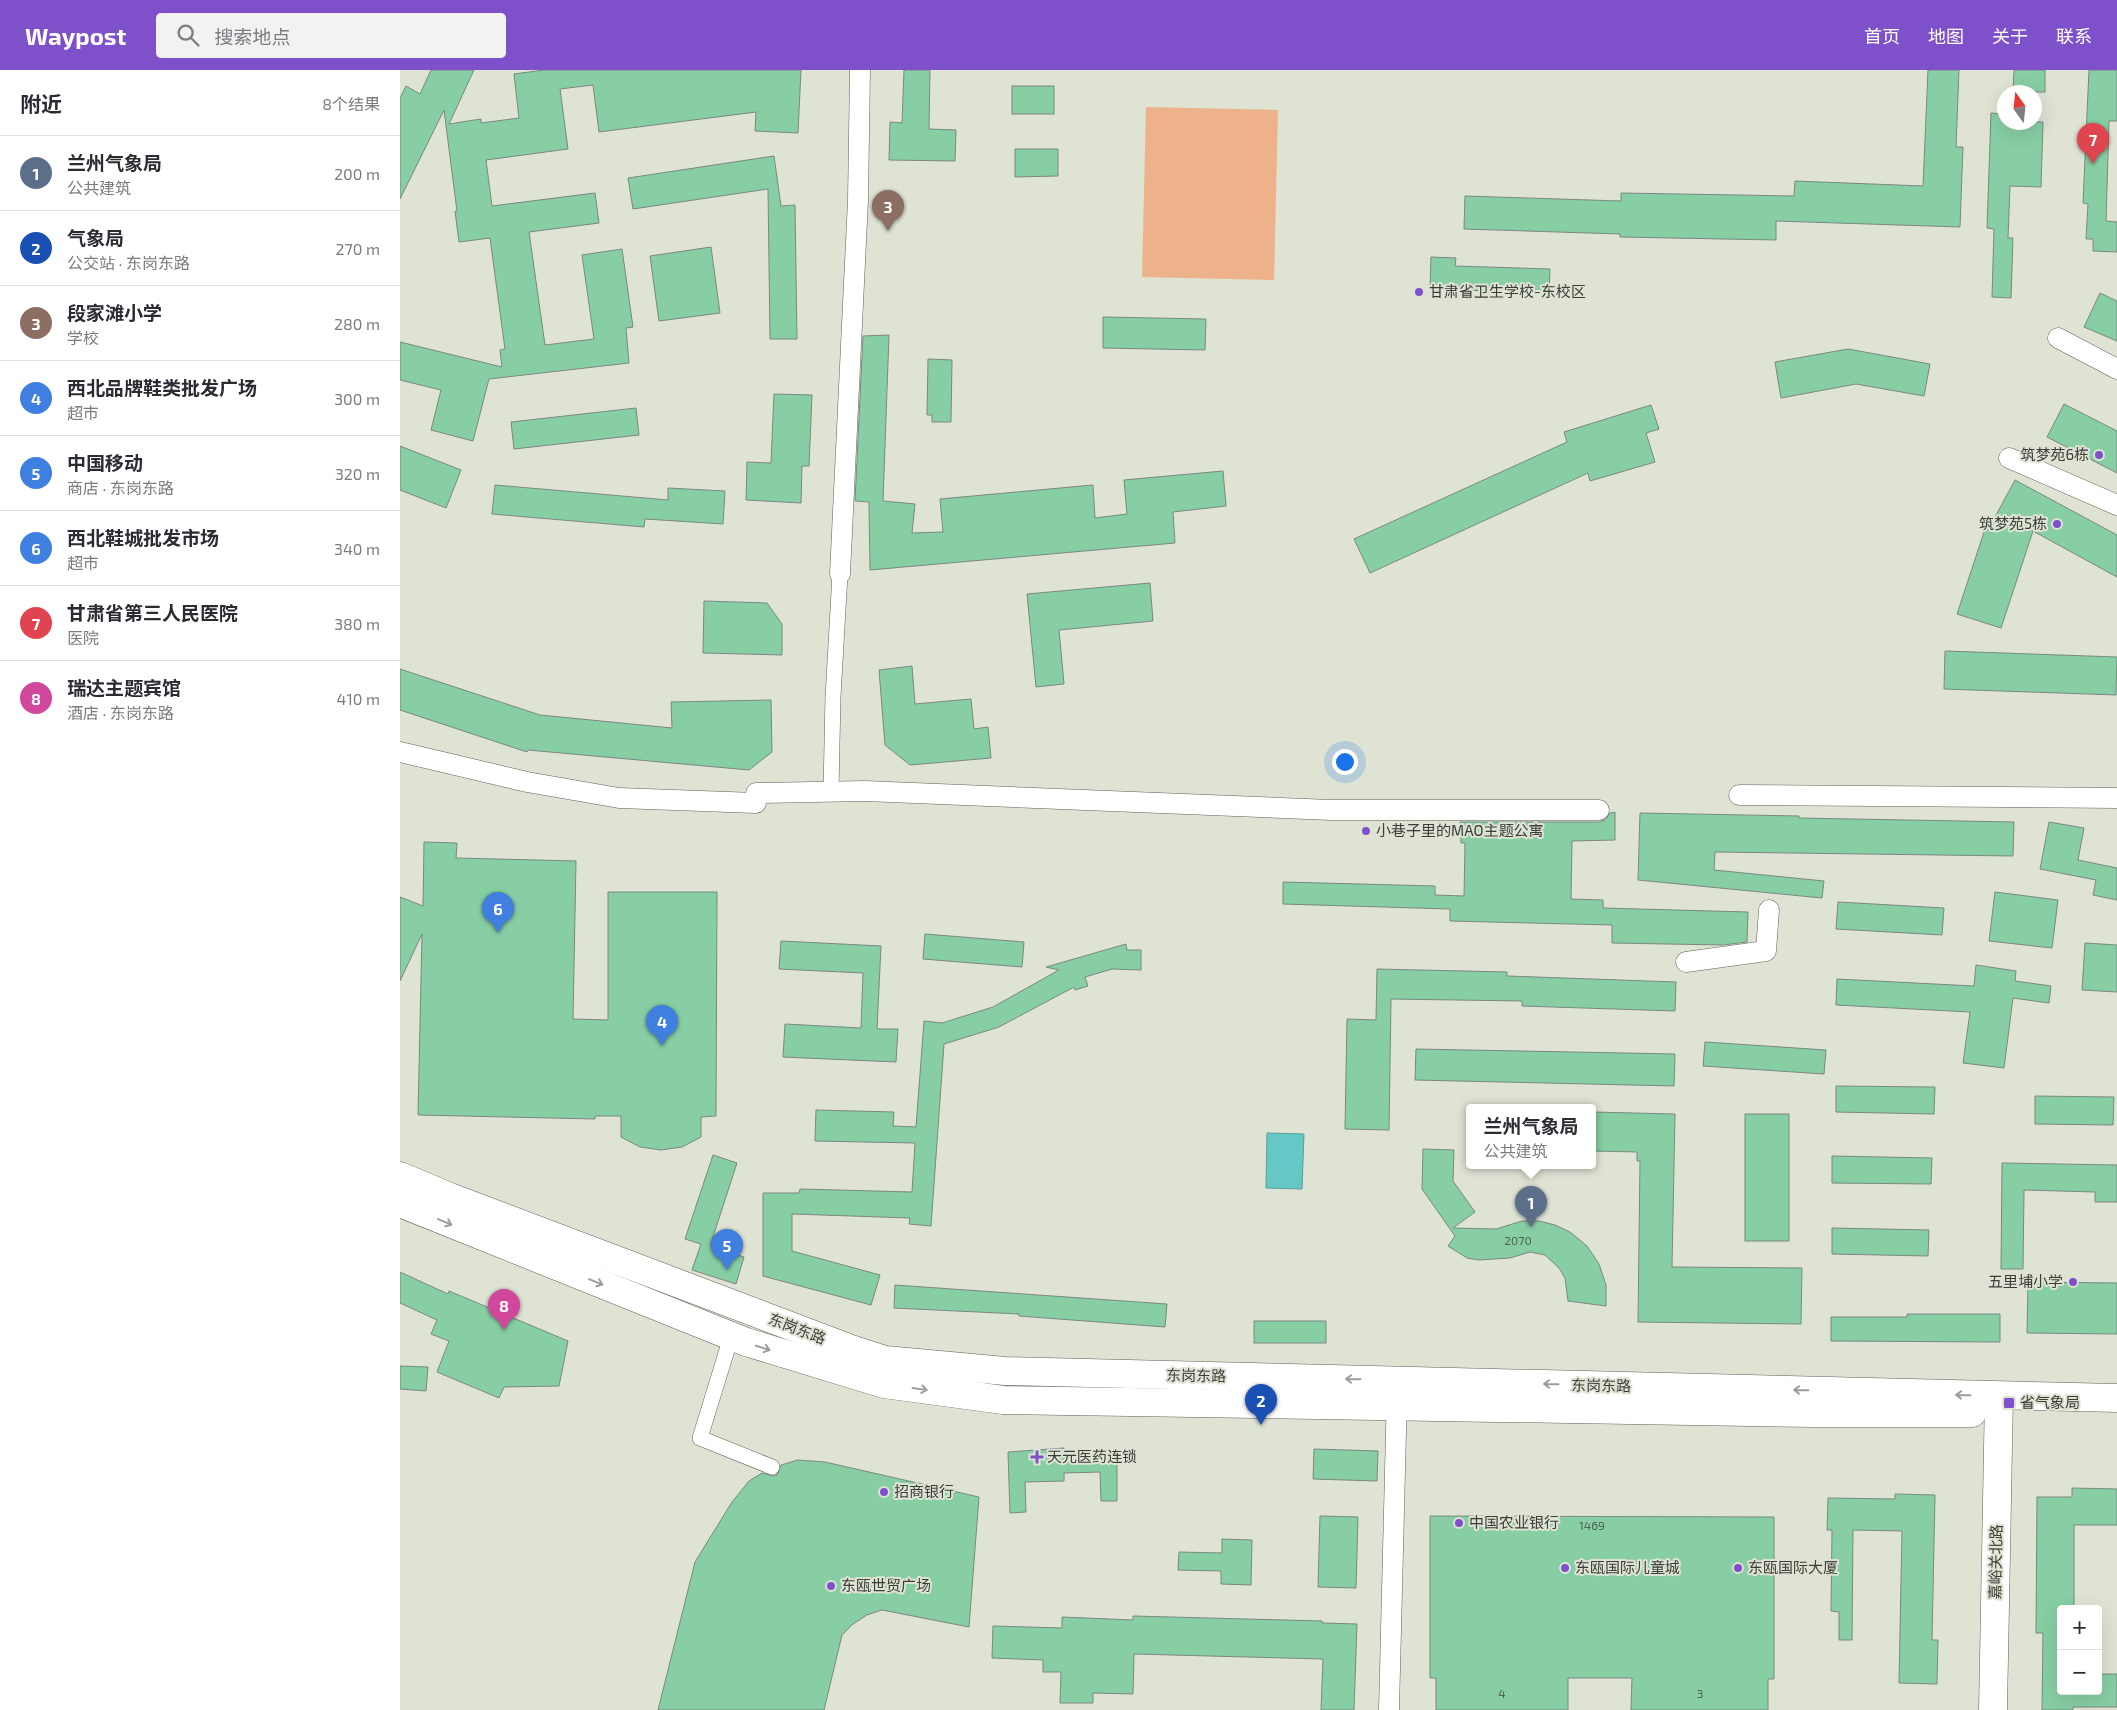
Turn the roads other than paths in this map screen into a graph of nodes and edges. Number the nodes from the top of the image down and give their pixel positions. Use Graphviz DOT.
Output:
graph roads {
  1 [pos="860,70"];
  2 [pos="2058,338"];
  3 [pos="2117,369"];
  4 [pos="2009,458"];
  5 [pos="2117,504"];
  6 [pos="840,574"];
  7 [pos="400,752"];
  8 [pos="831,791"];
  9 [pos="1739,795"];
  10 [pos="2117,796"];
  11 [pos="1599,810"];
  12 [pos="1769,910"];
  13 [pos="1686,962"];
  14 [pos="400,1176"];
  15 [pos="400,1203"];
  16 [pos="731,1337"];
  17 [pos="1396,1394"];
  18 [pos="2117,1398"];
  19 [pos="1998,1404"];
  20 [pos="2117,1416"];
  21 [pos="772,1467"];
  22 [pos="1389,1710"];
  23 [pos="1993,1710"];
  1 -- 6 [label="street"];
  2 -- 3 [label="street"];
  4 -- 5 [label="street"];
  6 -- 8 [label="street"];
  7 -- 8 [label="street"];
  8 -- 11 [label="street"];
  9 -- 10 [label="street"];
  12 -- 13 [label="street"];
  17 -- 14 [label="main road, 东岗东路, one-way"];
  15 -- 16 [label="main road, 东岗东路, one-way"];
  16 -- 17 [label="main road, 东岗东路, one-way"];
  16 -- 21 [label="street"];
  17 -- 19 [label="main road, 东岗东路"];
  17 -- 22 [label="street"];
  18 -- 19 [label="main road, 东岗东路"];
  19 -- 20 [label="main road, 东岗东路"];
  19 -- 23 [label="main road, 嘉峪关北路"];
}
